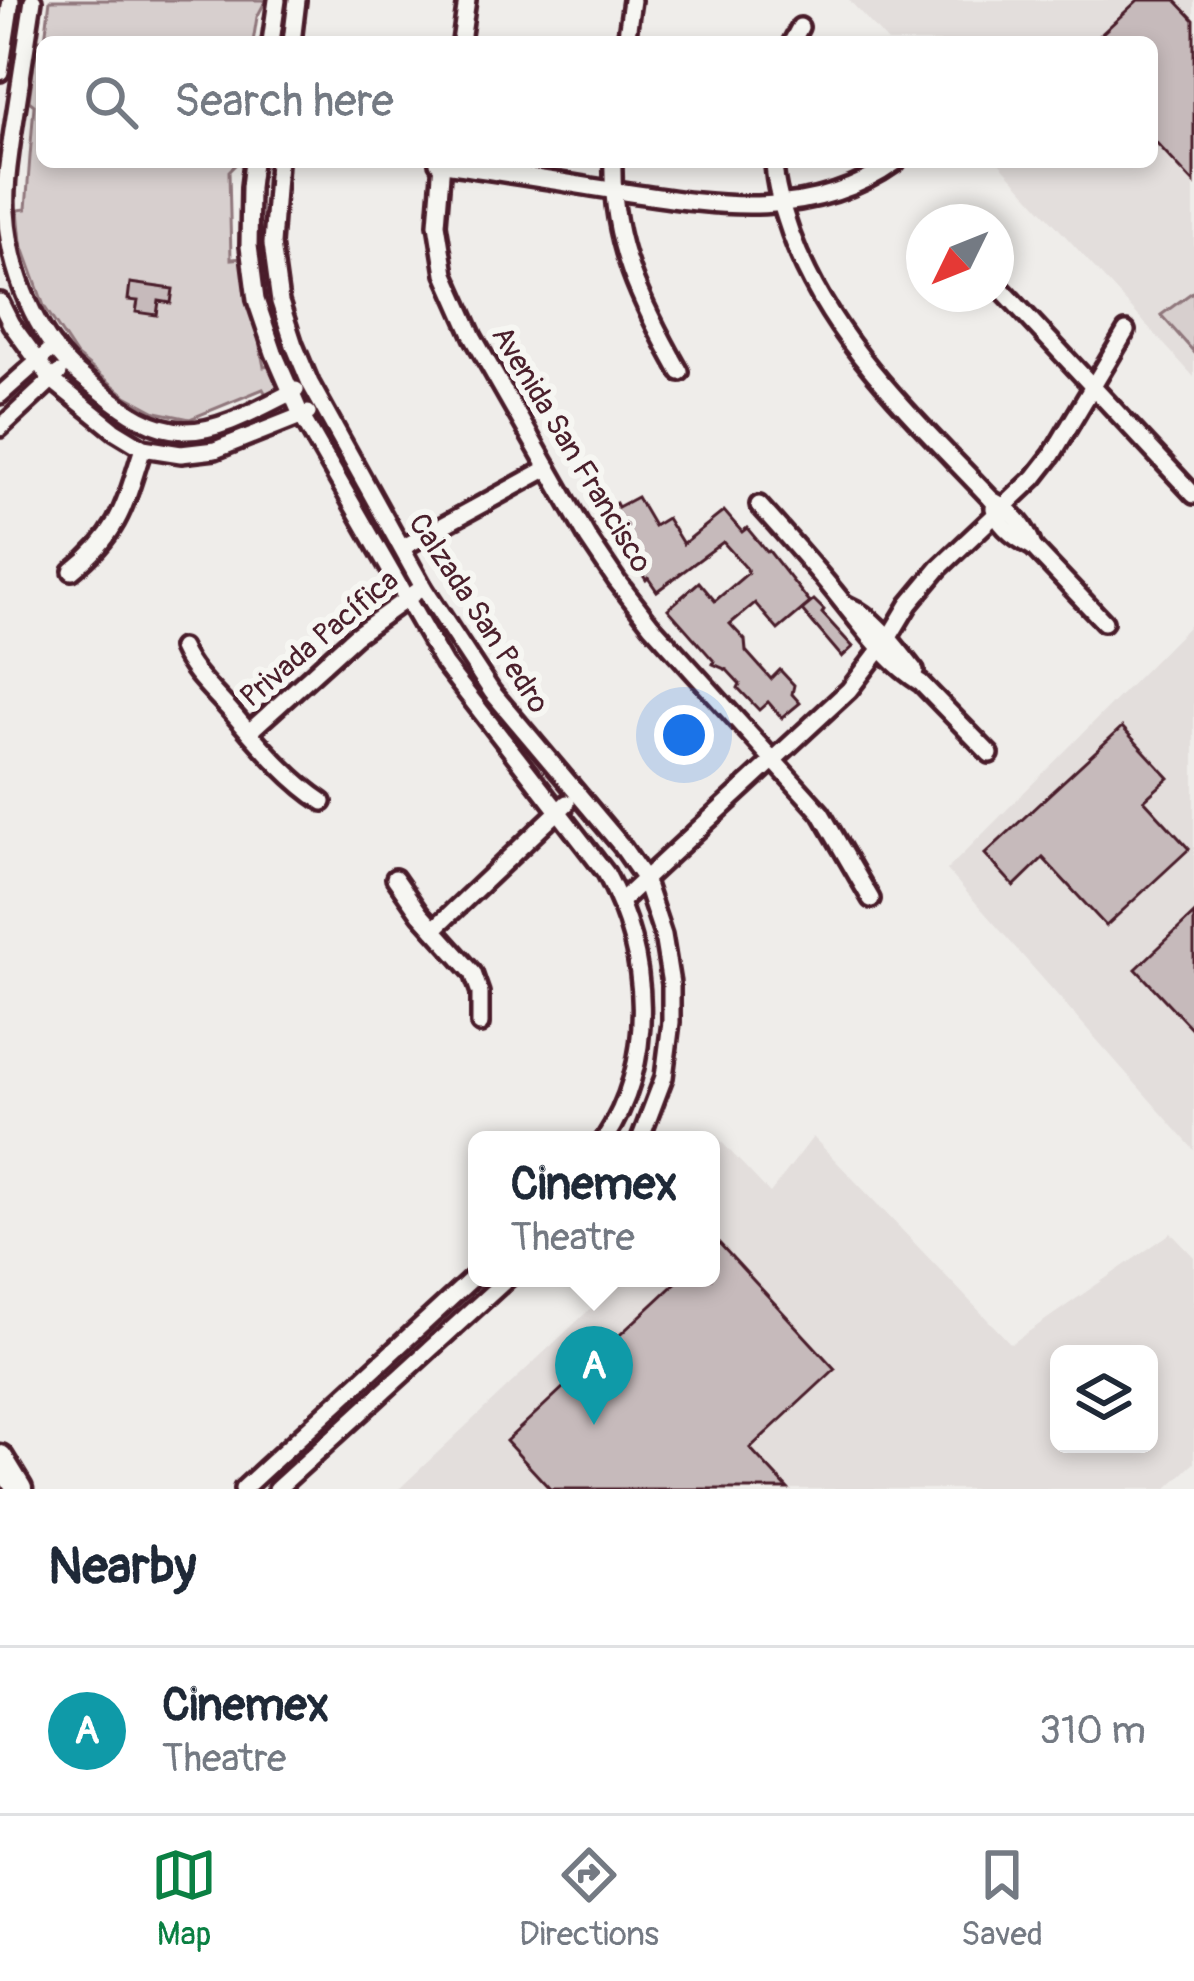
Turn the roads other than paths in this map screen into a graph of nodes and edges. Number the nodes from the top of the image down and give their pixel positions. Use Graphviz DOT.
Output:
graph roads {
  1 [pos="11,0"];
  2 [pos="34,0"];
  3 [pos="277,0"];
  4 [pos="297,0"];
  5 [pos="467,0"];
  6 [pos="632,0"];
  7 [pos="7,24"];
  8 [pos="29,28"];
  9 [pos="272,36"];
  10 [pos="293,36"];
  11 [pos="461,36"];
  12 [pos="627,36"];
  13 [pos="0,72"];
  14 [pos="8,107"];
  15 [pos="252,168"];
  16 [pos="278,168"];
  17 [pos="439,168"];
  18 [pos="476,168"];
  19 [pos="613,168"];
  20 [pos="775,168"];
  21 [pos="885,168"];
  22 [pos="613,190"];
  23 [pos="780,204"];
  24 [pos="0,302"];
  25 [pos="1014,303"];
  26 [pos="1126,331"];
  27 [pos="54,347"];
  28 [pos="37,362"];
  29 [pos="68,364"];
  30 [pos="680,372"];
  31 [pos="52,380"];
  32 [pos="310,383"];
  33 [pos="1092,386"];
  34 [pos="290,393"];
  35 [pos="0,395"];
  36 [pos="322,408"];
  37 [pos="301,415"];
  38 [pos="0,428"];
  39 [pos="143,448"];
  40 [pos="548,468"];
  41 [pos="1194,495"];
  42 [pos="759,505"];
  43 [pos="997,507"];
  44 [pos="402,548"];
  45 [pos="72,571"];
  46 [pos="423,586"];
  47 [pos="405,601"];
  48 [pos="1104,622"];
  49 [pos="884,644"];
  50 [pos="181,648"];
  51 [pos="249,732"];
  52 [pos="990,754"];
  53 [pos="775,759"];
  54 [pos="576,794"];
  55 [pos="323,802"];
  56 [pos="559,810"];
  57 [pos="395,878"];
  58 [pos="644,878"];
  59 [pos="871,898"];
  60 [pos="621,901"];
  61 [pos="434,929"];
  62 [pos="480,1024"];
  63 [pos="609,1131"];
  64 [pos="643,1131"];
  65 [pos="468,1282"];
  66 [pos="498,1287"];
  67 [pos="339,1400"];
  68 [pos="354,1418"];
  69 [pos="0,1458"];
  70 [pos="20,1489"];
  71 [pos="243,1489"];
  72 [pos="277,1489"];
  1 -- 7 [label="street"];
  2 -- 8 [label="street"];
  3 -- 9 [label="street"];
  4 -- 10 [label="street"];
  5 -- 11 [label="street"];
  6 -- 12 [label="street"];
  7 -- 8 [label="street"];
  7 -- 13 [label="street"];
  8 -- 14 [label="street"];
  14 -- 27 [label="street"];
  15 -- 34 [label="street, Calzada San Pedro"];
  16 -- 32 [label="street, Calzada San Pedro"];
  17 -- 40 [label="street, Avenida San Francisco"];
  18 -- 22 [label="street"];
  19 -- 22 [label="street"];
  20 -- 23 [label="street"];
  21 -- 23 [label="street"];
  22 -- 23 [label="street"];
  22 -- 30 [label="street"];
  23 -- 43 [label="street"];
  24 -- 28 [label="street"];
  25 -- 33 [label="street"];
  26 -- 33 [label="street"];
  27 -- 28 [label="street"];
  27 -- 29 [label="street"];
  28 -- 31 [label="street"];
  28 -- 35 [label="street"];
  29 -- 31 [label="street"];
  29 -- 34 [label="street"];
  31 -- 38 [label="street"];
  31 -- 39 [label="street"];
  32 -- 34 [label="street"];
  32 -- 36 [label="street, Calzada San Pedro"];
  33 -- 41 [label="street"];
  33 -- 43 [label="street"];
  34 -- 37 [label="street, Calzada San Pedro"];
  36 -- 37 [label="street"];
  36 -- 44 [label="street, Calzada San Pedro"];
  37 -- 39 [label="street"];
  37 -- 47 [label="street, Calzada San Pedro"];
  39 -- 45 [label="street"];
  40 -- 44 [label="street"];
  40 -- 53 [label="street, Avenida San Francisco"];
  42 -- 49 [label="street"];
  43 -- 48 [label="street"];
  43 -- 49 [label="street"];
  44 -- 46 [label="street, Calzada San Pedro"];
  46 -- 47 [label="street, Privada Pacífica"];
  46 -- 54 [label="street, Calzada San Pedro"];
  47 -- 51 [label="street, Privada Pacífica"];
  47 -- 56 [label="street, Calzada San Pedro"];
  49 -- 52 [label="street"];
  49 -- 53 [label="street"];
  50 -- 51 [label="street, Privada Pacífica"];
  51 -- 55 [label="street, Privada Pacífica"];
  53 -- 58 [label="street"];
  53 -- 59 [label="street, Avenida San Francisco"];
  54 -- 56 [label="street"];
  54 -- 58 [label="street, Calzada San Pedro"];
  56 -- 60 [label="street, Calzada San Pedro"];
  56 -- 61 [label="street"];
  57 -- 61 [label="street"];
  58 -- 60 [label="street"];
  58 -- 64 [label="street, Calzada San Pedro"];
  60 -- 63 [label="street, Calzada San Pedro"];
  61 -- 62 [label="street"];
  65 -- 67 [label="street"];
  66 -- 68 [label="street"];
  67 -- 68 [label="street"];
  67 -- 71 [label="street"];
  68 -- 72 [label="street"];
  69 -- 70 [label="main road"];
}
